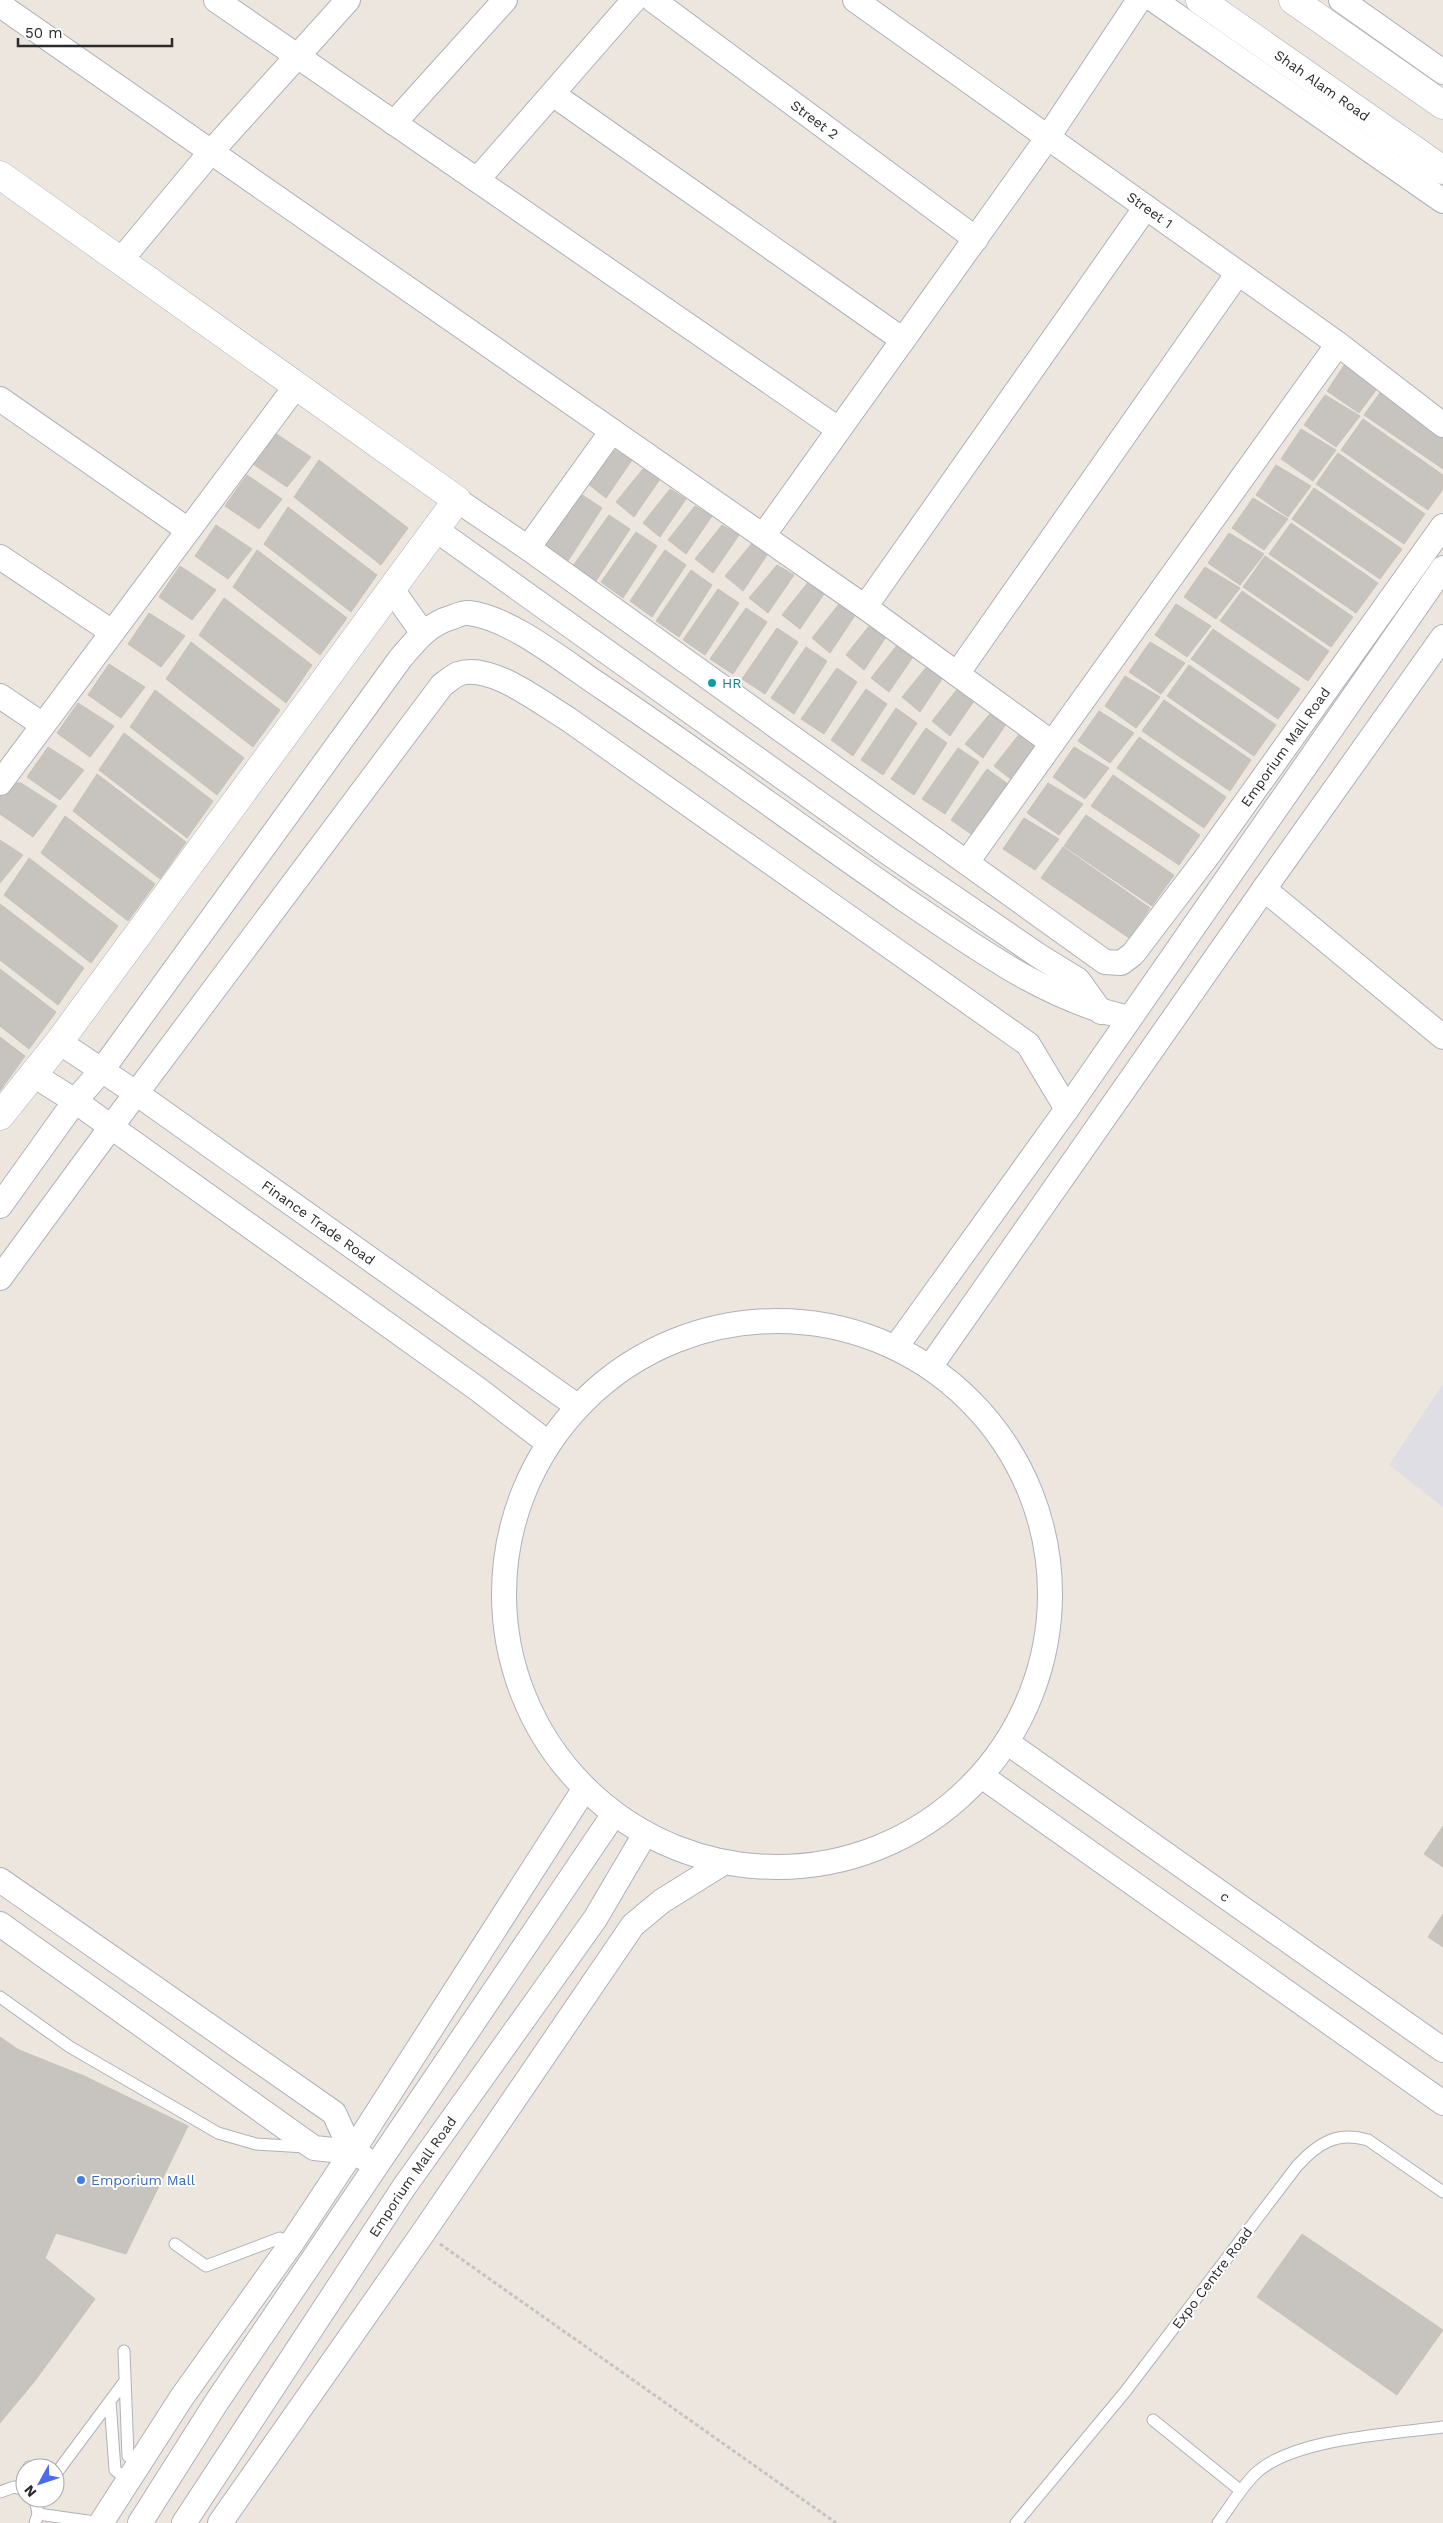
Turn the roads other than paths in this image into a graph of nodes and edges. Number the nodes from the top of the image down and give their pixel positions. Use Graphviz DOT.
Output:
graph roads {
  1 [pos="216,0"];
  2 [pos="348,0"];
  3 [pos="505,0"];
  4 [pos="634,0"];
  5 [pos="653,0"];
  6 [pos="856,0"];
  7 [pos="1139,0"];
  8 [pos="1154,0"];
  9 [pos="1200,0"];
  10 [pos="1293,0"];
  11 [pos="1341,0"];
  12 [pos="0,5"];
  13 [pos="297,57"];
  14 [pos="1441,66"];
  15 [pos="554,95"];
  16 [pos="1443,105"];
  17 [pos="394,123"];
  18 [pos="1048,137"];
  19 [pos="210,153"];
  20 [pos="1443,170"];
  21 [pos="0,175"];
  22 [pos="477,180"];
  23 [pos="1443,202"];
  24 [pos="1146,207"];
  25 [pos="976,239"];
  26 [pos="121,260"];
  27 [pos="1238,273"];
  28 [pos="903,340"];
  29 [pos="1338,344"];
  30 [pos="296,386"];
  31 [pos="0,399"];
  32 [pos="1443,425"];
  33 [pos="838,429"];
  34 [pos="612,431"];
  35 [pos="457,500"];
  36 [pos="1443,526"];
  37 [pos="435,529"];
  38 [pos="188,530"];
  39 [pos="763,536"];
  40 [pos="528,548"];
  41 [pos="0,557"];
  42 [pos="1443,568"];
  43 [pos="391,588"];
  44 [pos="865,607"];
  45 [pos="112,632"];
  46 [pos="422,632"];
  47 [pos="1443,637"];
  48 [pos="957,674"];
  49 [pos="0,696"];
  50 [pos="43,725"];
  51 [pos="1052,743"];
  52 [pos="0,783"];
  53 [pos="968,862"];
  54 [pos="1264,888"];
  55 [pos="1101,1012"];
  56 [pos="1129,1018"];
  57 [pos="1443,1037"];
  58 [pos="59,1042"];
  59 [pos="102,1070"];
  60 [pos="32,1074"];
  61 [pos="136,1093"];
  62 [pos="75,1101"];
  63 [pos="1067,1109"];
  64 [pos="0,1116"];
  65 [pos="111,1126"];
  66 [pos="0,1206"];
  67 [pos="0,1278"];
  68 [pos="896,1347"];
  69 [pos="930,1367"];
  70 [pos="577,1406"];
  71 [pos="548,1443"];
  72 [pos="1008,1743"];
  73 [pos="983,1778"];
  74 [pos="585,1788"];
  75 [pos="614,1814"];
  76 [pos="646,1834"];
  77 [pos="723,1863"];
  78 [pos="0,1880"];
  79 [pos="0,1924"];
  80 [pos="0,1997"];
  81 [pos="1443,2050"];
  82 [pos="1443,2103"];
  83 [pos="314,2148"];
  84 [pos="352,2152"];
  85 [pos="377,2166"];
  86 [pos="1443,2192"];
  87 [pos="175,2244"];
  88 [pos="291,2244"];
  89 [pos="124,2351"];
  90 [pos="125,2381"];
  91 [pos="110,2401"];
  92 [pos="1154,2420"];
  93 [pos="1443,2427"];
  94 [pos="65,2462"];
  95 [pos="134,2471"];
  96 [pos="15,2487"];
  97 [pos="1241,2491"];
  98 [pos="0,2492"];
  99 [pos="37,2518"];
  100 [pos="102,2523"];
  101 [pos="140,2523"];
  102 [pos="184,2523"];
  103 [pos="220,2523"];
  104 [pos="1016,2523"];
  105 [pos="1218,2523"];
  1 -- 13 [label="street"];
  2 -- 13 [label="street"];
  3 -- 17 [label="street"];
  4 -- 15 [label="street"];
  5 -- 25 [label="street, Street 2"];
  6 -- 18 [label="street, Street 1"];
  7 -- 18 [label="street"];
  8 -- 23 [label="street"];
  9 -- 20 [label="street, Shah Alam Road"];
  10 -- 16 [label="street"];
  11 -- 14 [label="street"];
  12 -- 19 [label="street"];
  13 -- 17 [label="street"];
  13 -- 19 [label="street"];
  15 -- 22 [label="street"];
  15 -- 28 [label="street"];
  17 -- 22 [label="street"];
  18 -- 24 [label="street, Street 1"];
  18 -- 25 [label="street"];
  19 -- 26 [label="street"];
  19 -- 34 [label="street"];
  21 -- 26 [label="street"];
  22 -- 33 [label="street"];
  24 -- 27 [label="street, Street 1"];
  24 -- 44 [label="street"];
  25 -- 28 [label="street"];
  26 -- 30 [label="street"];
  27 -- 29 [label="street, Street 1"];
  27 -- 48 [label="street"];
  28 -- 33 [label="street"];
  29 -- 32 [label="street, Street 1"];
  29 -- 51 [label="street"];
  30 -- 35 [label="street"];
  30 -- 38 [label="street"];
  31 -- 38 [label="street"];
  33 -- 39 [label="street"];
  34 -- 39 [label="street"];
  34 -- 40 [label="street"];
  35 -- 37 [label="street"];
  35 -- 40 [label="street"];
  36 -- 53 [label="street, Emporium Mall Road"];
  37 -- 43 [label="street"];
  37 -- 55 [label="street"];
  38 -- 45 [label="street"];
  39 -- 44 [label="street"];
  40 -- 53 [label="street"];
  41 -- 45 [label="street"];
  42 -- 56 [label="street"];
  43 -- 46 [label="street"];
  43 -- 58 [label="street"];
  44 -- 48 [label="street"];
  45 -- 50 [label="street"];
  46 -- 55 [label="street"];
  46 -- 59 [label="street"];
  47 -- 54 [label="street"];
  48 -- 51 [label="street"];
  49 -- 50 [label="street"];
  50 -- 52 [label="street"];
  51 -- 53 [label="street"];
  54 -- 57 [label="street"];
  54 -- 69 [label="street"];
  55 -- 56 [label="street"];
  56 -- 63 [label="street"];
  58 -- 59 [label="street, Finance Trade Road"];
  58 -- 60 [label="street"];
  59 -- 61 [label="street, Finance Trade Road"];
  59 -- 62 [label="street"];
  60 -- 62 [label="street"];
  60 -- 64 [label="street"];
  61 -- 63 [label="street"];
  61 -- 65 [label="street"];
  61 -- 70 [label="street, Finance Trade Road"];
  62 -- 65 [label="street"];
  62 -- 66 [label="street"];
  63 -- 68 [label="street"];
  65 -- 67 [label="street"];
  65 -- 71 [label="street"];
  68 -- 69 [label="street"];
  68 -- 70 [label="street"];
  69 -- 72 [label="street"];
  70 -- 71 [label="street"];
  71 -- 74 [label="street"];
  72 -- 73 [label="street"];
  72 -- 81 [label="street, c"];
  73 -- 77 [label="street"];
  73 -- 82 [label="street"];
  74 -- 75 [label="street"];
  74 -- 84 [label="street"];
  75 -- 76 [label="street"];
  75 -- 85 [label="street"];
  76 -- 77 [label="street"];
  76 -- 102 [label="street, Emporium Mall Road"];
  77 -- 103 [label="street"];
  78 -- 84 [label="street"];
  79 -- 83 [label="street"];
  80 -- 83 [label="lane"];
  83 -- 84 [label="street"];
  84 -- 85 [label="street"];
  84 -- 88 [label="street"];
  85 -- 101 [label="street"];
  86 -- 104 [label="lane, Expo Centre Road"];
  87 -- 88 [label="lane"];
  88 -- 95 [label="street"];
  89 -- 90 [label="lane"];
  90 -- 91 [label="lane"];
  90 -- 95 [label="lane"];
  91 -- 94 [label="lane"];
  91 -- 95 [label="lane"];
  92 -- 97 [label="lane"];
  93 -- 97 [label="lane"];
  95 -- 100 [label="street"];
  96 -- 98 [label="lane"];
  97 -- 105 [label="lane"];
  99 -- 100 [label="lane"];
}
